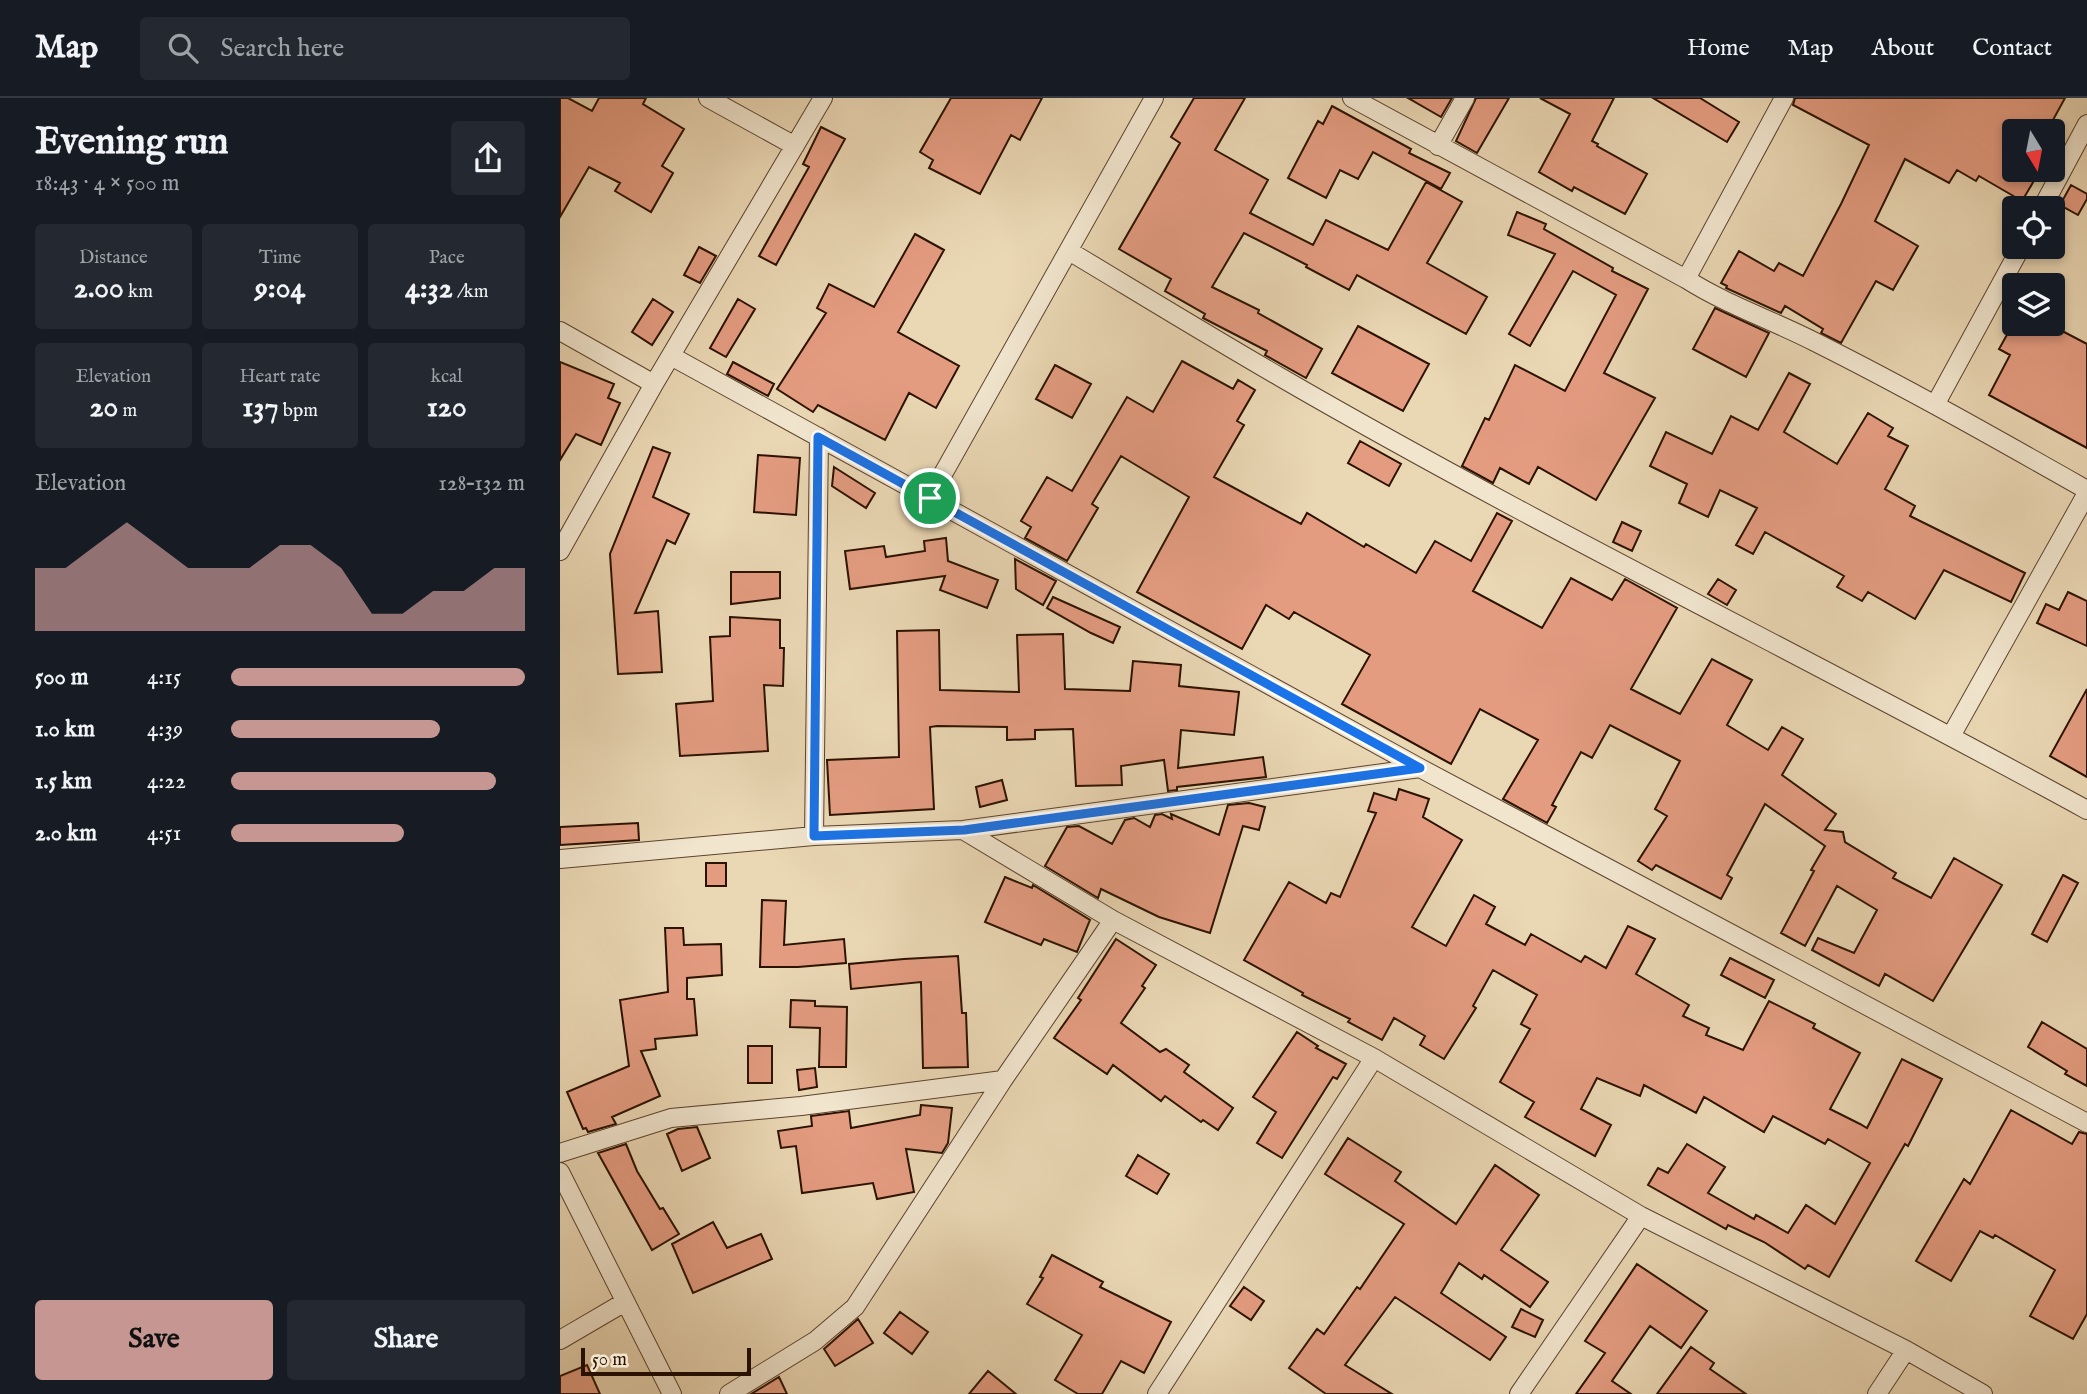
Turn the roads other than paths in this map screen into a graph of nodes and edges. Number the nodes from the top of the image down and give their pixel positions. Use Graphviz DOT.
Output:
graph roads {
  1 [pos="708,98"];
  2 [pos="823,98"];
  3 [pos="1154,98"];
  4 [pos="1352,98"];
  5 [pos="1465,98"];
  6 [pos="1784,98"];
  7 [pos="2087,124"];
  8 [pos="795,146"];
  9 [pos="1438,146"];
  10 [pos="2048,196"];
  11 [pos="1069,251"];
  12 [pos="2014,259"];
  13 [pos="1686,279"];
  14 [pos="560,331"];
  15 [pos="671,356"];
  16 [pos="654,384"];
  17 [pos="1934,405"];
  18 [pos="818,437"];
  19 [pos="2087,491"];
  20 [pos="930,498"];
  21 [pos="560,551"];
  22 [pos="1951,736"];
  23 [pos="1420,768"];
  24 [pos="2087,810"];
  25 [pos="964,830"];
  26 [pos="814,836"];
  27 [pos="560,859"];
  28 [pos="1113,920"];
  29 [pos="1374,1058"];
  30 [pos="1003,1080"];
  31 [pos="2087,1123"];
  32 [pos="560,1153"];
  33 [pos="560,1172"];
  34 [pos="1641,1216"];
  35 [pos="625,1302"];
  36 [pos="560,1340"];
  37 [pos="1906,1350"];
  38 [pos="672,1394"];
  39 [pos="729,1394"];
  40 [pos="1157,1394"];
  41 [pos="1519,1394"];
  42 [pos="1877,1394"];
  43 [pos="1983,1394"];
  1 -- 8 [label="street"];
  2 -- 8 [label="street"];
  3 -- 11 [label="street"];
  4 -- 9 [label="street"];
  5 -- 9 [label="street"];
  6 -- 13 [label="street"];
  7 -- 10 [label="street"];
  8 -- 15 [label="street"];
  9 -- 13 [label="street"];
  11 -- 20 [label="street"];
  11 -- 22 [label="street"];
  12 -- 17 [label="street"];
  13 -- 17 [label="street"];
  14 -- 16 [label="street"];
  15 -- 16 [label="street"];
  15 -- 18 [label="street"];
  16 -- 21 [label="street"];
  17 -- 19 [label="street"];
  18 -- 20 [label="street"];
  18 -- 26 [label="street"];
  19 -- 22 [label="street"];
  20 -- 23 [label="street"];
  22 -- 24 [label="street"];
  23 -- 25 [label="street"];
  23 -- 31 [label="street"];
  25 -- 26 [label="street"];
  25 -- 28 [label="street"];
  26 -- 27 [label="street"];
  28 -- 29 [label="street"];
  28 -- 30 [label="street"];
  29 -- 34 [label="street"];
  29 -- 40 [label="street"];
  30 -- 32 [label="street"];
  30 -- 39 [label="street"];
  33 -- 35 [label="street"];
  34 -- 37 [label="street"];
  34 -- 41 [label="street"];
  35 -- 36 [label="street"];
  35 -- 38 [label="street"];
  37 -- 42 [label="street"];
  37 -- 43 [label="street"];
}
